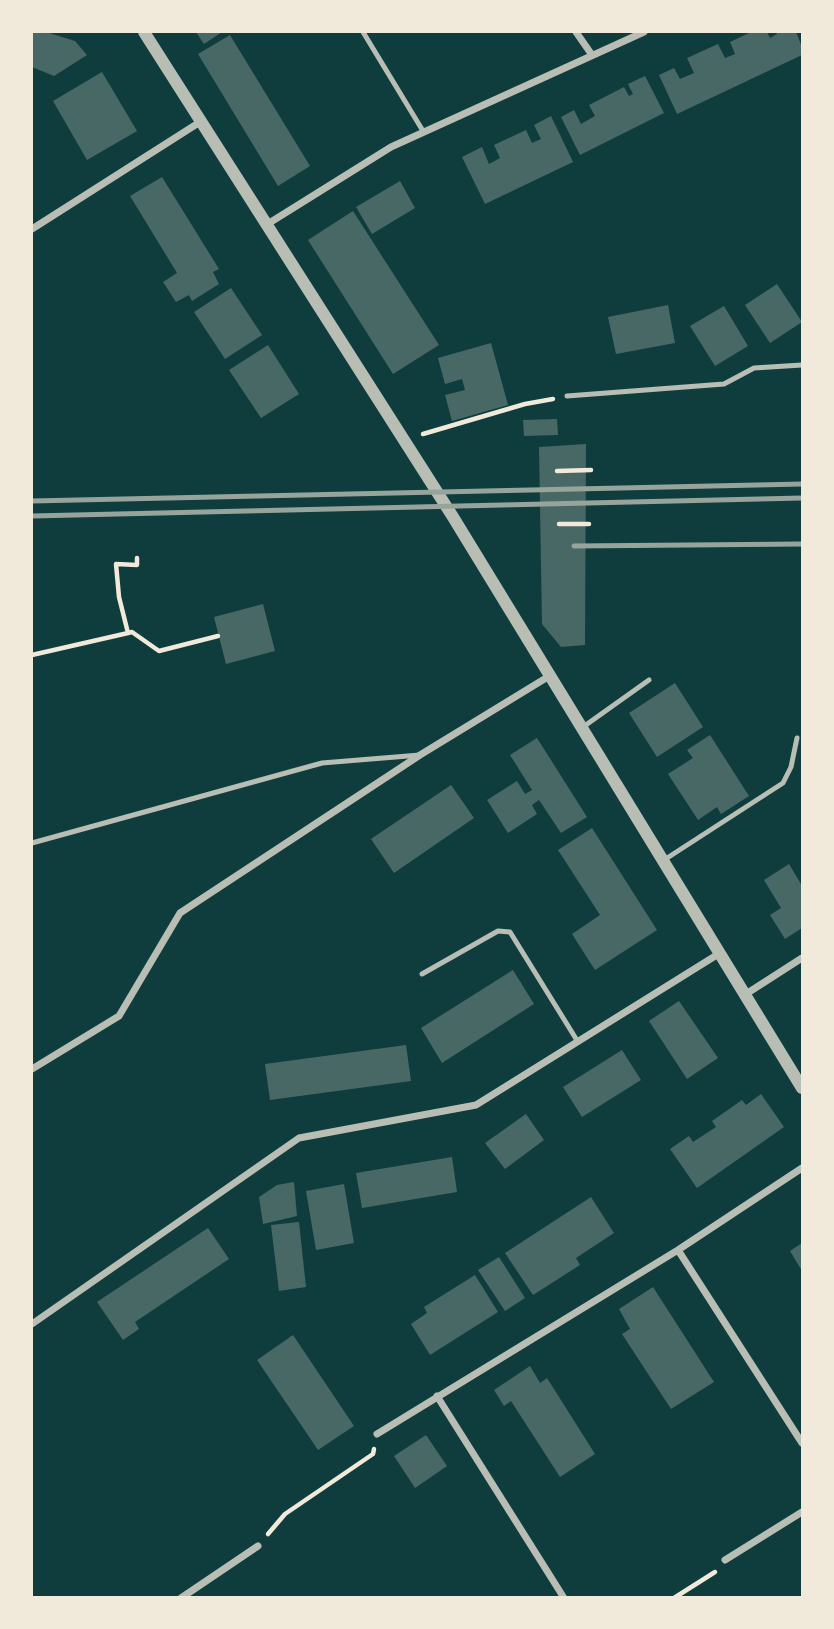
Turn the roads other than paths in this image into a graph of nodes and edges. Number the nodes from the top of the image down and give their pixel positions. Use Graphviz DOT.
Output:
graph roads {
  1 [pos="144,32"];
  2 [pos="363,32"];
  3 [pos="576,32"];
  4 [pos="645,32"];
  5 [pos="592,55"];
  6 [pos="200,122"];
  7 [pos="423,131"];
  8 [pos="266,225"];
  9 [pos="32,229"];
  10 [pos="803,365"];
  11 [pos="567,396"];
  12 [pos="551,675"];
  13 [pos="649,680"];
  14 [pos="583,727"];
  15 [pos="797,738"];
  16 [pos="419,755"];
  17 [pos="32,843"];
  18 [pos="664,860"];
  19 [pos="721,953"];
  20 [pos="803,958"];
  21 [pos="422,974"];
  22 [pos="746,995"];
  23 [pos="578,1042"];
  24 [pos="32,1069"];
  25 [pos="803,1088"];
  26 [pos="803,1168"];
  27 [pos="678,1250"];
  28 [pos="32,1324"];
  29 [pos="437,1396"];
  30 [pos="377,1434"];
  31 [pos="803,1443"];
  32 [pos="803,1512"];
  33 [pos="258,1546"];
  34 [pos="725,1560"];
  35 [pos="181,1598"];
  36 [pos="564,1598"];
  1 -- 6 [label="street"];
  2 -- 7 [label="lane"];
  3 -- 5 [label="street"];
  4 -- 5 [label="street"];
  5 -- 7 [label="street"];
  6 -- 8 [label="street"];
  6 -- 9 [label="street"];
  7 -- 8 [label="street"];
  8 -- 12 [label="street"];
  10 -- 11 [label="lane"];
  12 -- 14 [label="street"];
  12 -- 16 [label="street"];
  13 -- 14 [label="lane"];
  14 -- 18 [label="street"];
  15 -- 18 [label="lane"];
  16 -- 17 [label="lane"];
  16 -- 24 [label="street"];
  18 -- 19 [label="street"];
  19 -- 22 [label="street"];
  19 -- 23 [label="street"];
  20 -- 22 [label="street"];
  21 -- 23 [label="lane"];
  22 -- 25 [label="street"];
  23 -- 28 [label="street"];
  26 -- 27 [label="street"];
  27 -- 29 [label="street"];
  27 -- 31 [label="street"];
  29 -- 30 [label="street"];
  29 -- 36 [label="street"];
  32 -- 34 [label="street"];
  33 -- 35 [label="street"];
}
